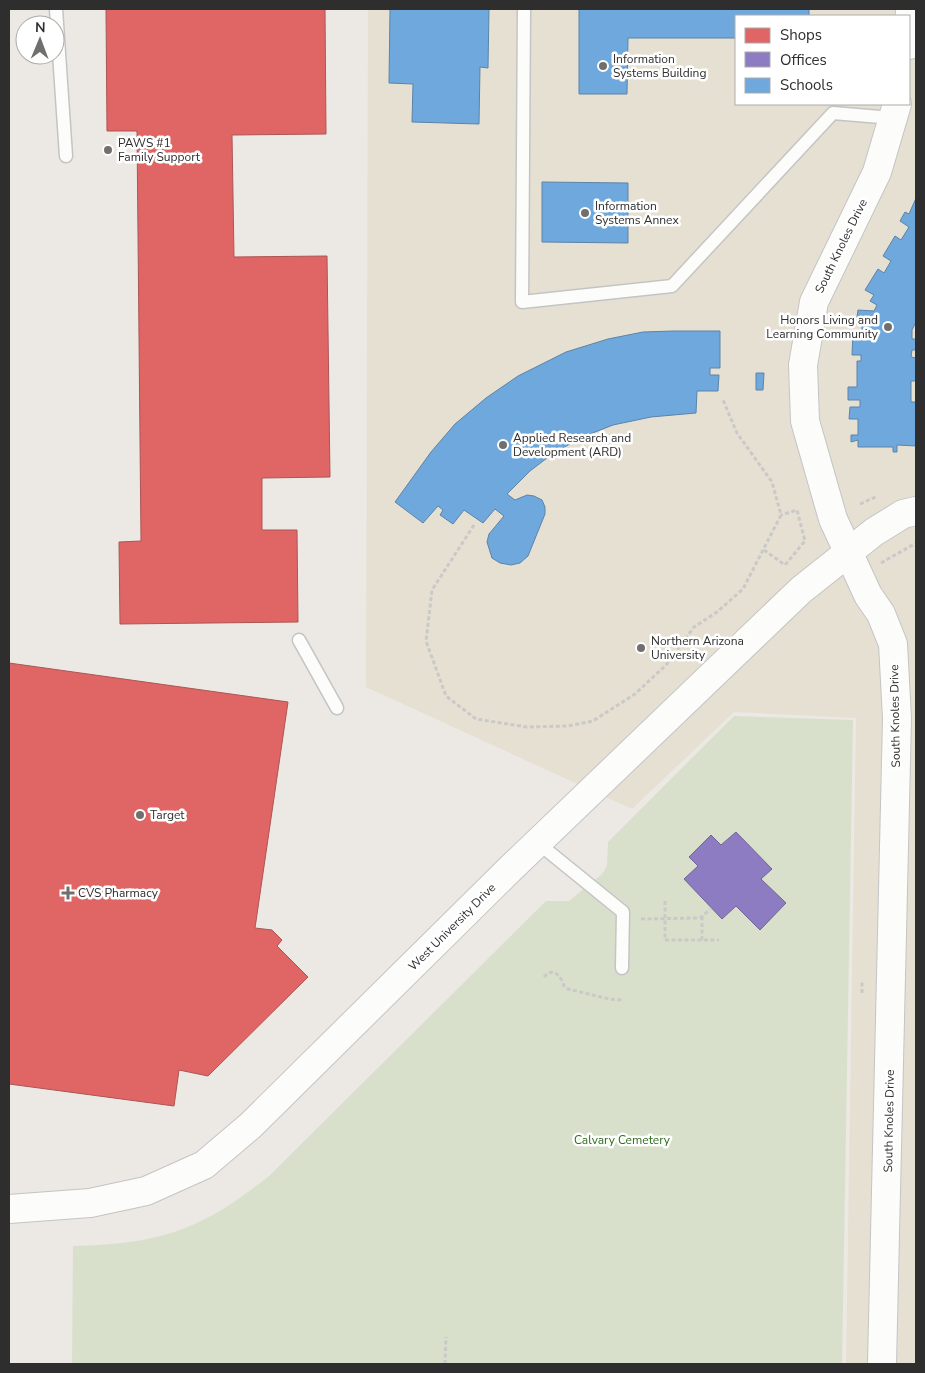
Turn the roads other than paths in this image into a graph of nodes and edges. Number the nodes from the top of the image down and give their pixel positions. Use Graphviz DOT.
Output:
graph roads {
  1 [pos="56,9"];
  2 [pos="524,9"];
  3 [pos="895,111"];
  4 [pos="66,156"];
  5 [pos="916,511"];
  6 [pos="850,552"];
  7 [pos="299,640"];
  8 [pos="337,708"];
  9 [pos="538,843"];
  10 [pos="622,968"];
  11 [pos="9,1209"];
  12 [pos="884,1362"];
  1 -- 4 [label="lane"];
  2 -- 3 [label="lane"];
  3 -- 6 [label="street, South Knoles Drive"];
  5 -- 6 [label="street, West University Drive"];
  6 -- 9 [label="street, West University Drive"];
  6 -- 12 [label="street, South Knoles Drive"];
  7 -- 8 [label="lane"];
  9 -- 10 [label="lane"];
  9 -- 11 [label="street, West University Drive"];
}
